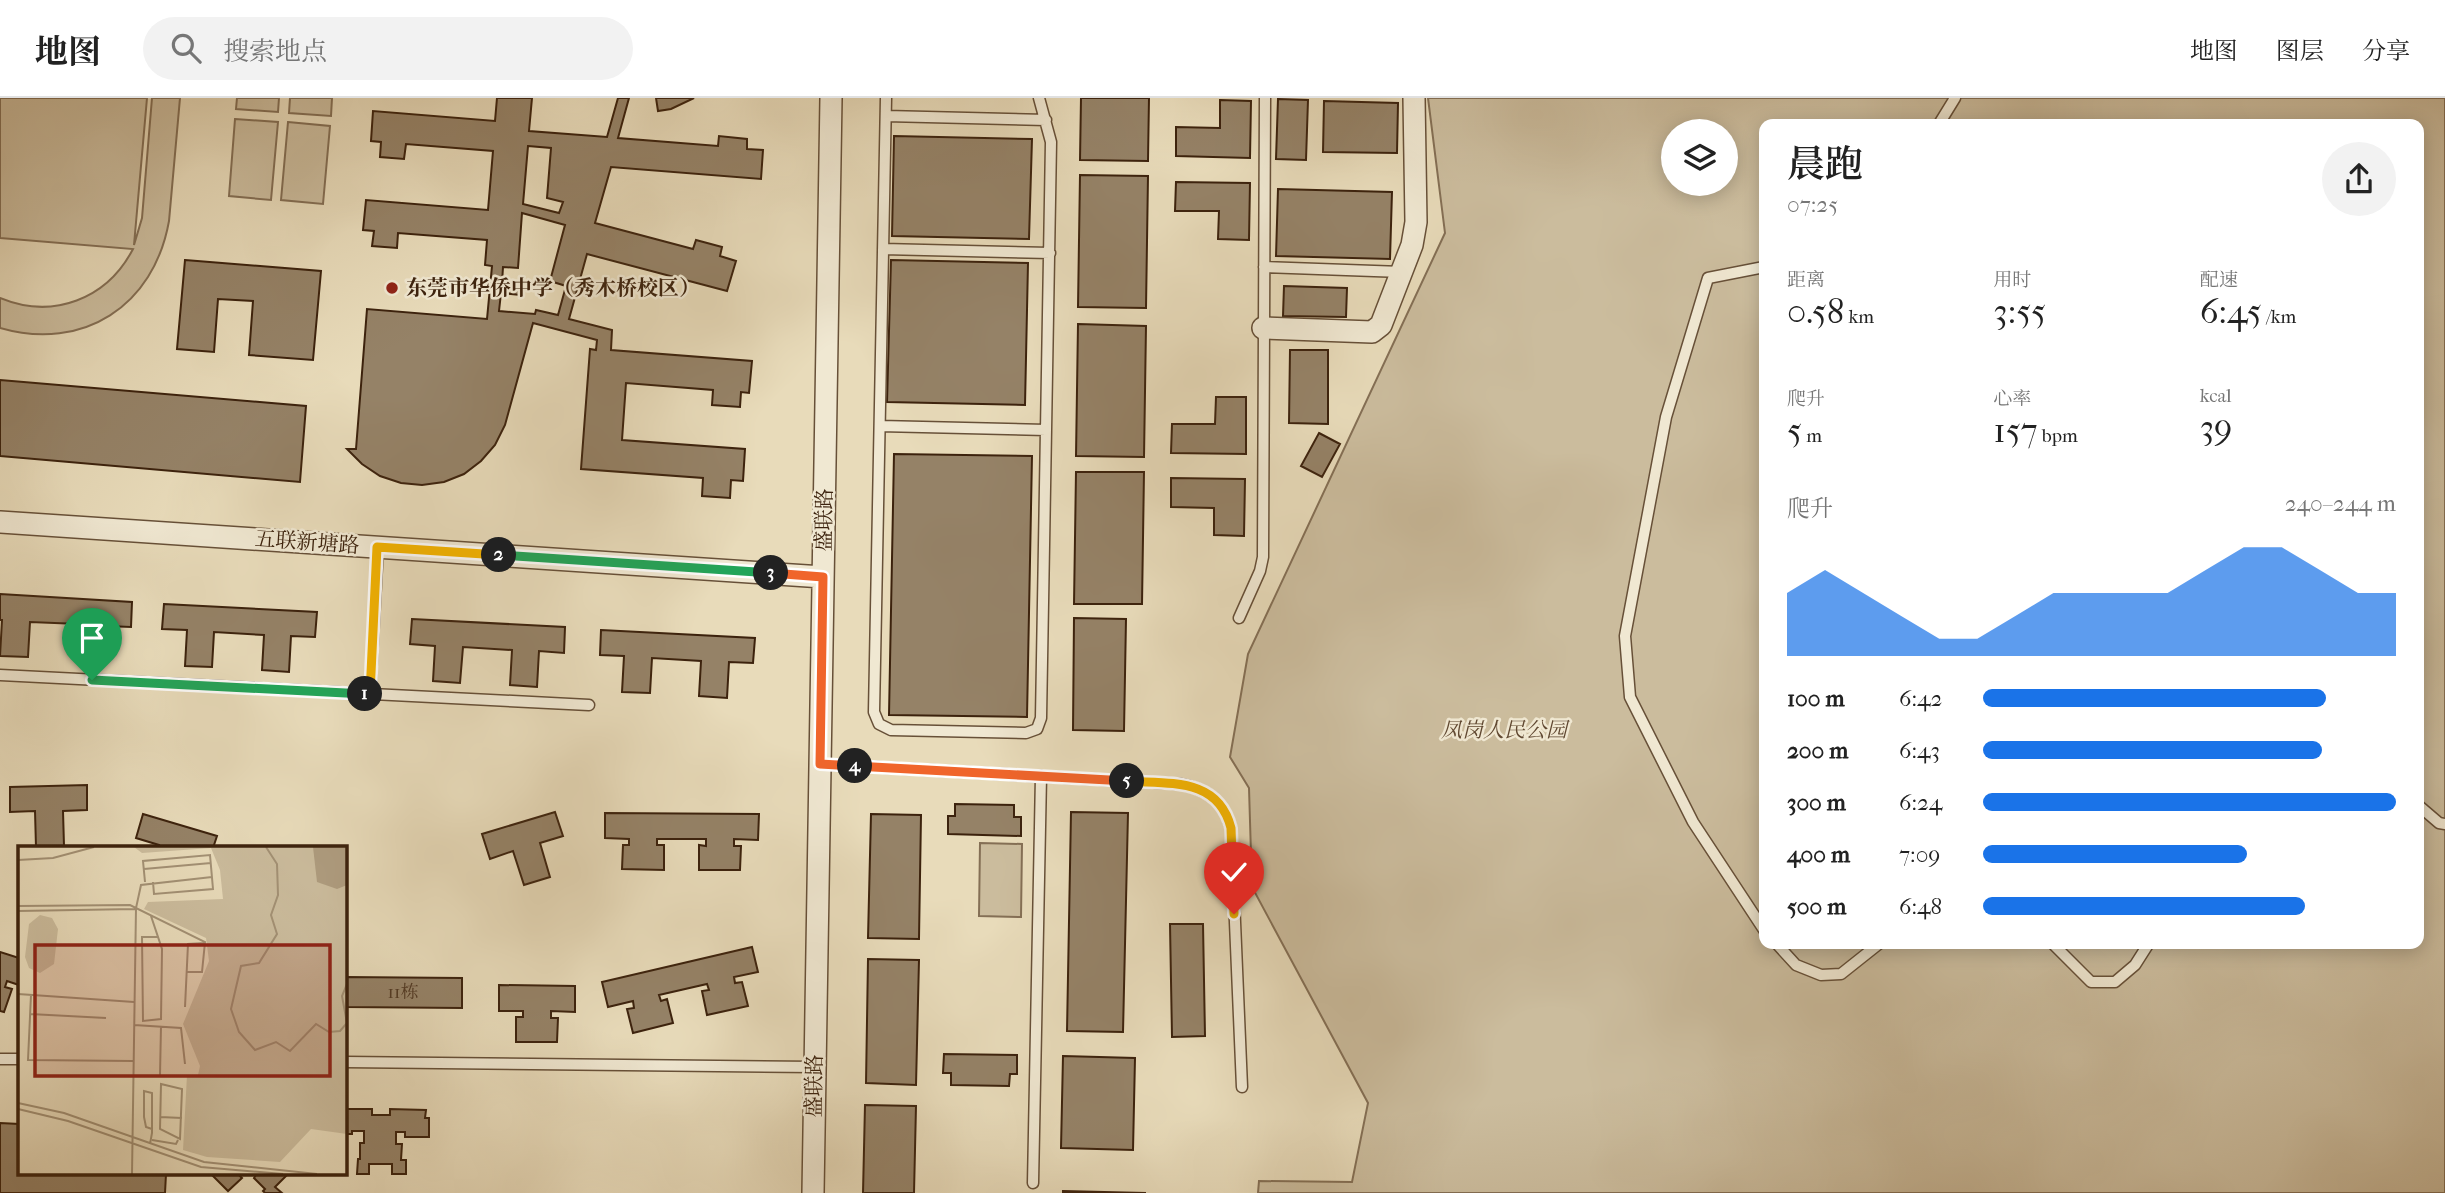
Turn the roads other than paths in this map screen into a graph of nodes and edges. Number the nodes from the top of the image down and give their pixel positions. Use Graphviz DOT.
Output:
graph roads {
  1 [pos="831,98"];
  2 [pos="886,98"];
  3 [pos="1039,98"];
  4 [pos="1265,98"];
  5 [pos="1414,98"];
  6 [pos="1955,98"];
  7 [pos="886,116"];
  8 [pos="1942,119"];
  9 [pos="1046,120"];
  10 [pos="883,249"];
  11 [pos="1049,253"];
  12 [pos="1264,267"];
  13 [pos="1759,268"];
  14 [pos="1402,272"];
  15 [pos="1264,328"];
  16 [pos="880,426"];
  17 [pos="1046,430"];
  18 [pos="0,522"];
  19 [pos="377,547"];
  20 [pos="823,577"];
  21 [pos="1239,618"];
  22 [pos="0,675"];
  23 [pos="370,694"];
  24 [pos="589,705"];
  25 [pos="820,764"];
  26 [pos="1041,776"];
  27 [pos="2424,810"];
  28 [pos="2445,824"];
  29 [pos="1759,922"];
  30 [pos="1781,949"];
  31 [pos="1872,949"];
  32 [pos="2058,949"];
  33 [pos="2145,949"];
  34 [pos="0,1059"];
  35 [pos="18,1059"];
  36 [pos="346,1062"];
  37 [pos="815,1067"];
  38 [pos="1242,1087"];
  39 [pos="1033,1183"];
  40 [pos="813,1193"];
  1 -- 20 [label="street, 盛联路"];
  2 -- 7 [label="lane"];
  3 -- 9 [label="lane"];
  4 -- 12 [label="lane"];
  5 -- 14 [label="street"];
  6 -- 8 [label="lane"];
  7 -- 9 [label="lane"];
  7 -- 10 [label="lane"];
  9 -- 11 [label="lane"];
  10 -- 11 [label="lane"];
  10 -- 16 [label="lane"];
  11 -- 17 [label="lane"];
  12 -- 14 [label="lane"];
  12 -- 15 [label="lane"];
  13 -- 29 [label="lane"];
  14 -- 15 [label="street"];
  15 -- 21 [label="lane"];
  16 -- 17 [label="lane"];
  16 -- 17 [label="lane"];
  18 -- 19 [label="street, 五联新塘路"];
  19 -- 20 [label="street, 五联新塘路"];
  19 -- 23 [label="lane"];
  20 -- 25 [label="street, 盛联路"];
  22 -- 23 [label="lane"];
  23 -- 24 [label="lane"];
  25 -- 26 [label="lane"];
  25 -- 37 [label="street, 盛联路"];
  26 -- 38 [label="lane"];
  26 -- 39 [label="lane"];
  27 -- 28 [label="lane"];
  30 -- 31 [label="lane"];
  32 -- 33 [label="lane"];
  34 -- 35 [label="lane"];
  36 -- 37 [label="lane"];
  37 -- 40 [label="street, 盛联路"];
}
